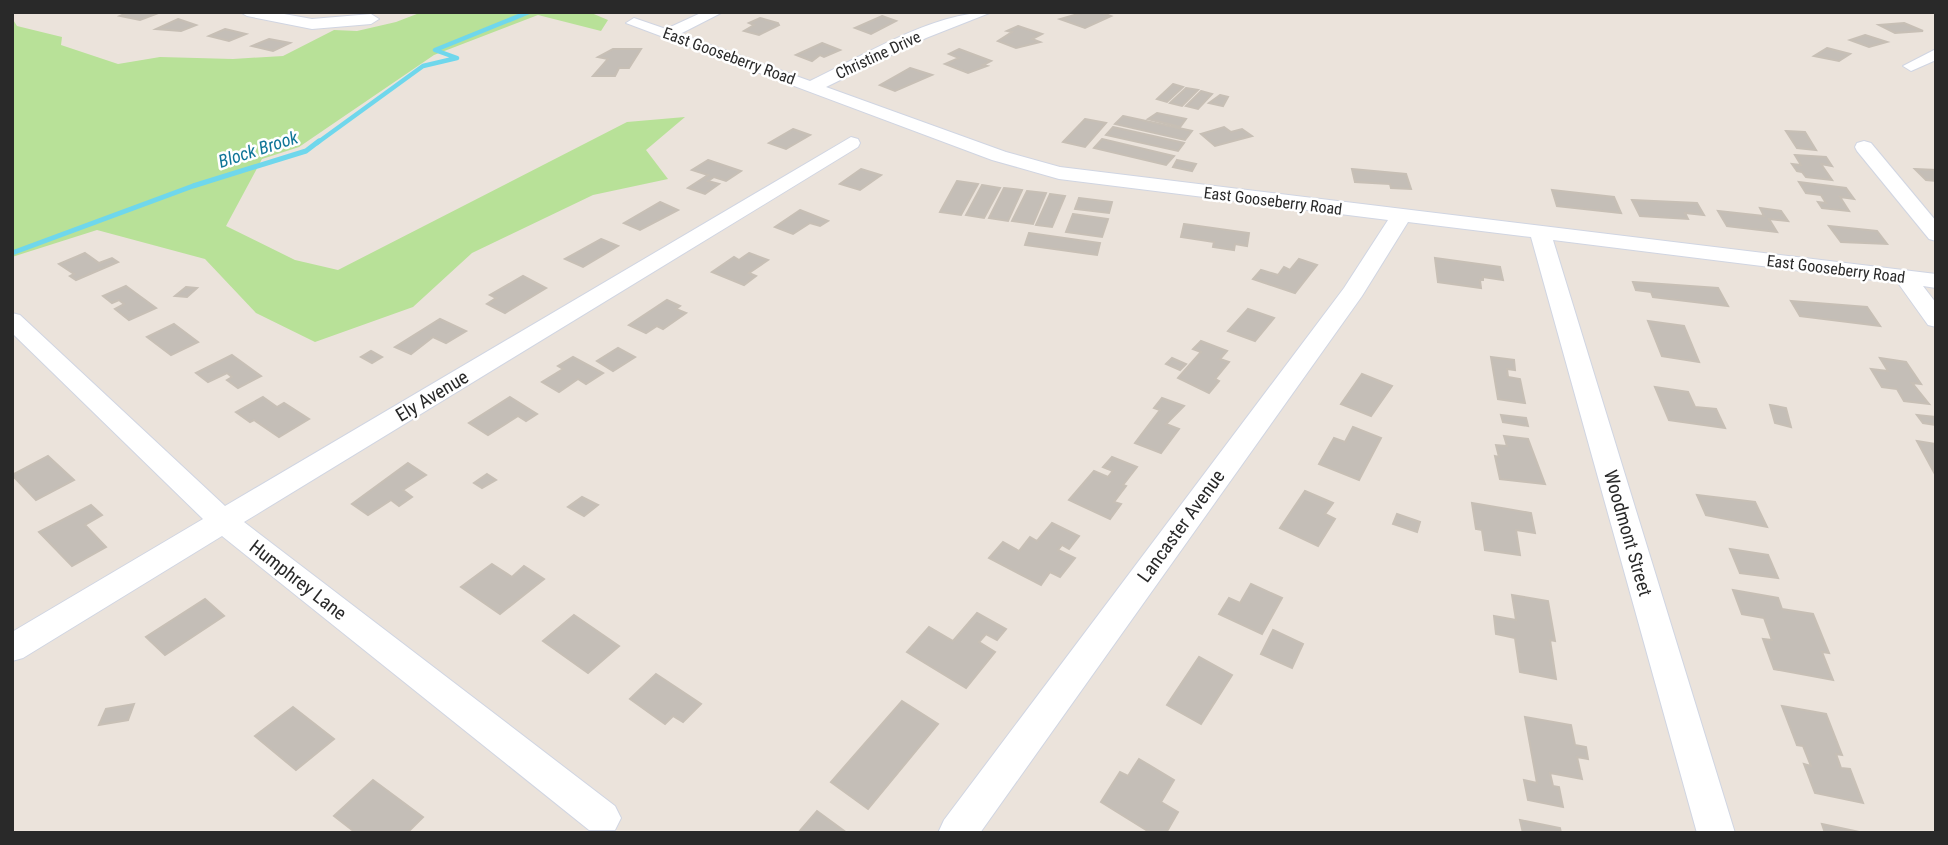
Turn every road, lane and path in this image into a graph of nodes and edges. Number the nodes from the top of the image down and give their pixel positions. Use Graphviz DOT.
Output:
graph roads {
  1 [pos="247,12"];
  2 [pos="716,12"];
  3 [pos="985,12"];
  4 [pos="372,19"];
  5 [pos="634,23"];
  6 [pos="668,34"];
  7 [pos="1936,54"];
  8 [pos="1911,66"];
  9 [pos="812,87"];
  10 [pos="851,144"];
  11 [pos="1864,147"];
  12 [pos="1401,216"];
  13 [pos="1540,233"];
  14 [pos="1936,235"];
  15 [pos="1905,277"];
  16 [pos="1936,281"];
  17 [pos="12,320"];
  18 [pos="1936,320"];
  19 [pos="224,522"];
  20 [pos="12,648"];
  21 [pos="602,818"];
  22 [pos="957,833"];
  23 [pos="1716,833"];
  1 -- 4 [label="street"];
  2 -- 6 [label="street"];
  3 -- 9 [label="street, Christine Drive"];
  5 -- 6 [label="street, East Gooseberry Road"];
  6 -- 9 [label="street, East Gooseberry Road"];
  7 -- 8 [label="street"];
  9 -- 12 [label="street, East Gooseberry Road"];
  10 -- 19 [label="street, Ely Avenue"];
  11 -- 14 [label="street"];
  12 -- 13 [label="street, East Gooseberry Road"];
  12 -- 22 [label="street, Lancaster Avenue"];
  13 -- 15 [label="street, East Gooseberry Road"];
  13 -- 23 [label="street, Woodmont Street"];
  15 -- 16 [label="street, East Gooseberry Road"];
  15 -- 18 [label="street"];
  17 -- 19 [label="street, Humphrey Lane"];
  19 -- 20 [label="street, Ely Avenue"];
  19 -- 21 [label="street, Humphrey Lane"];
}
